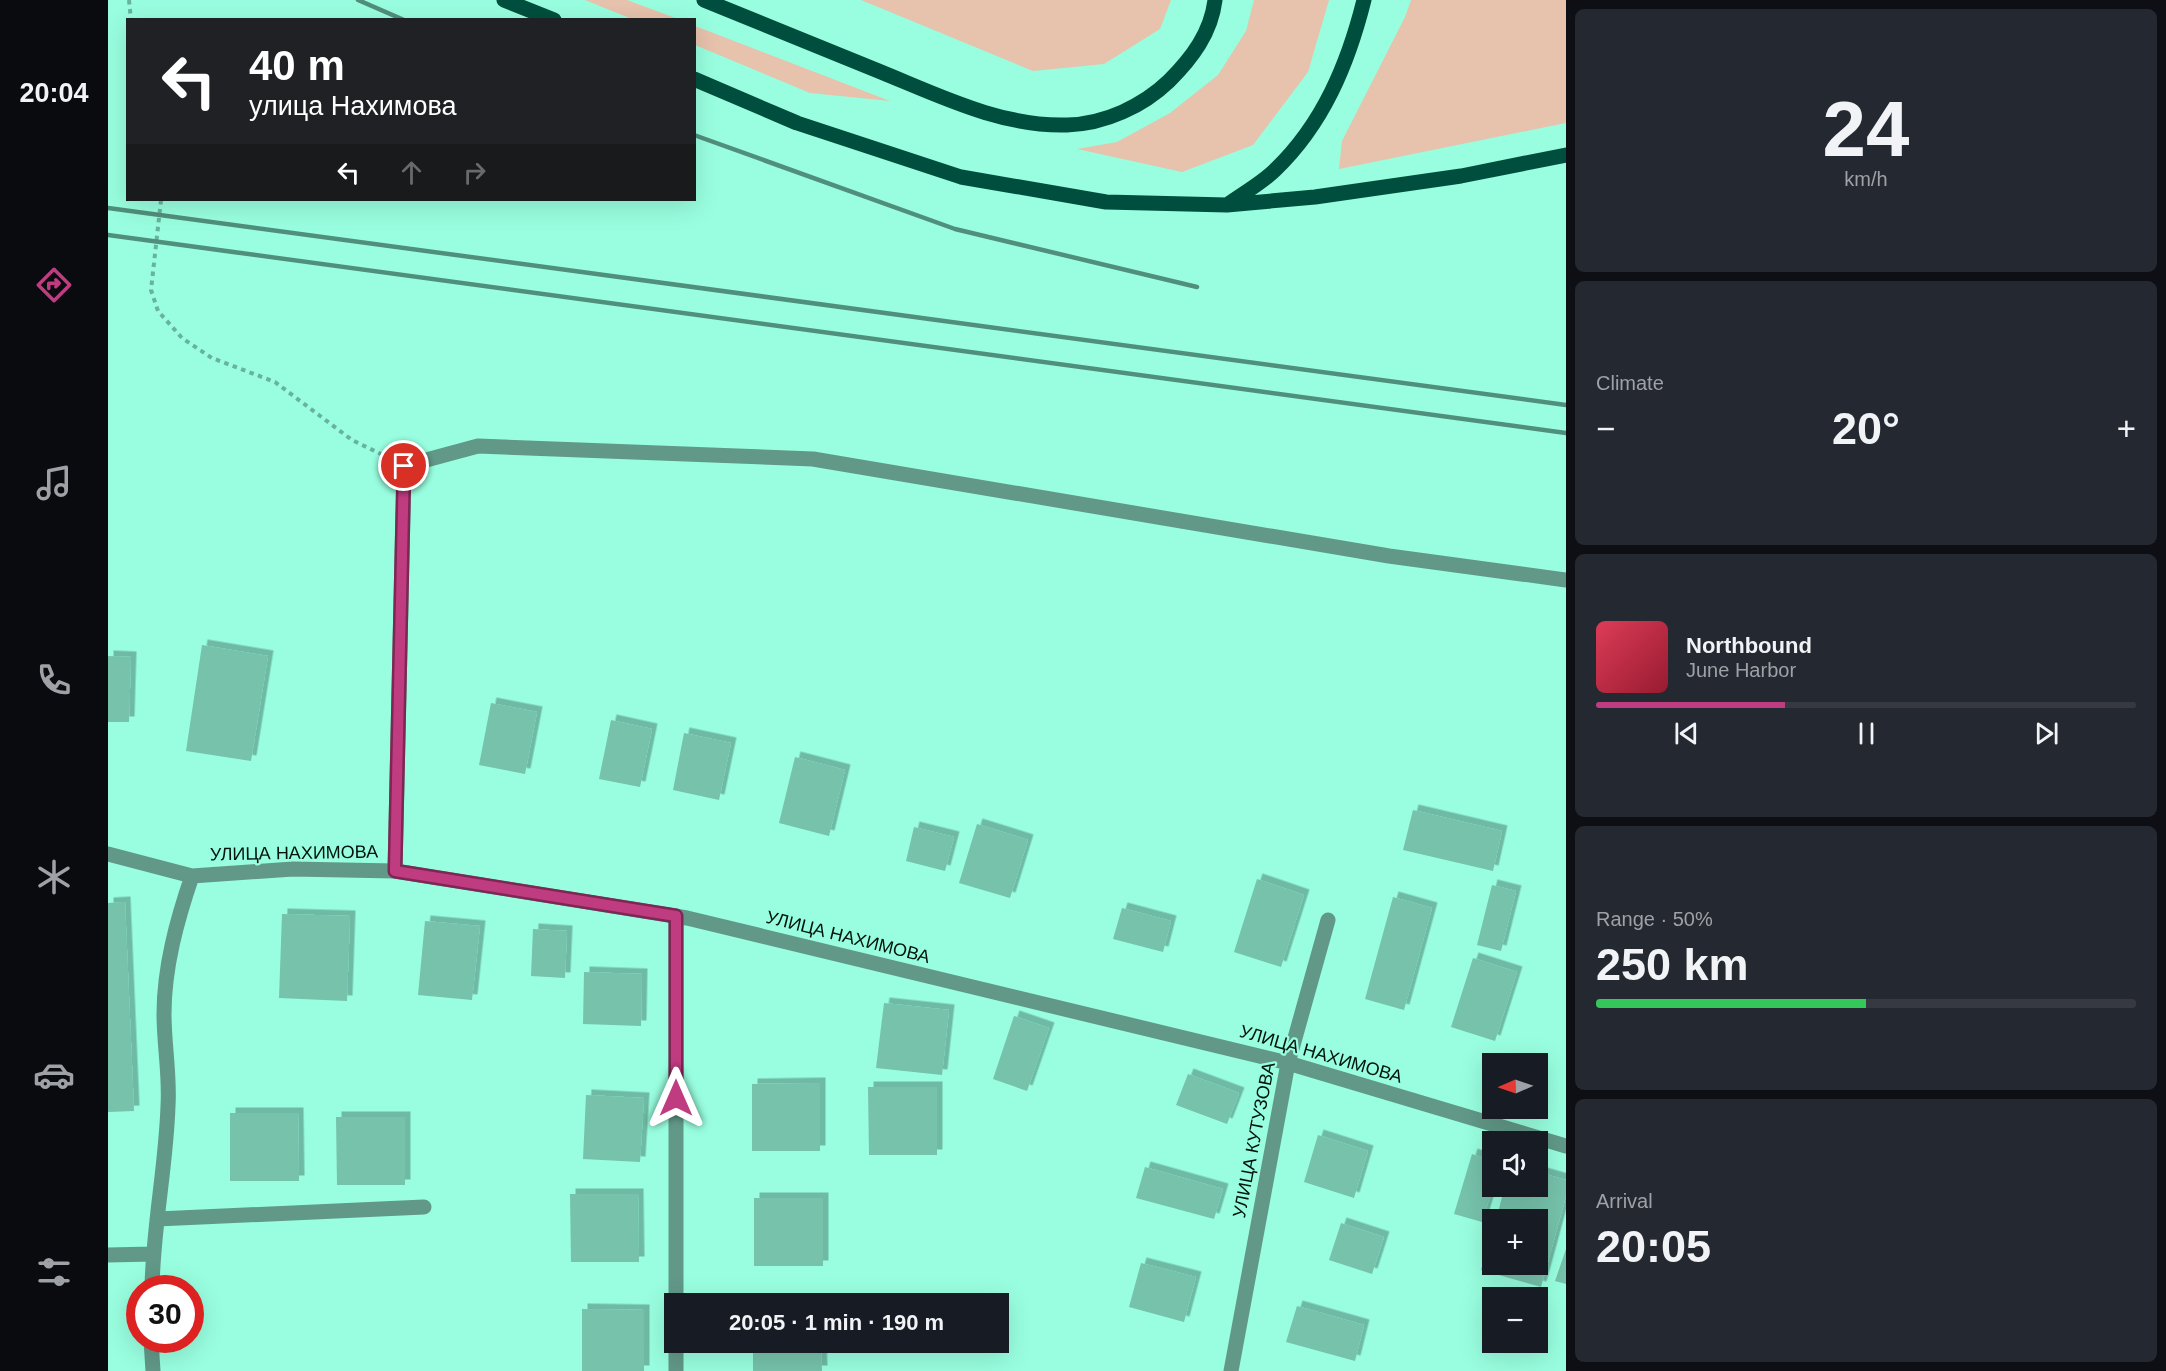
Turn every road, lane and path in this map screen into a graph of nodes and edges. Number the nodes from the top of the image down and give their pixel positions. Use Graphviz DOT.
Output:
graph roads {
  1 [pos="129,0"];
  2 [pos="504,0"];
  3 [pos="704,0"];
  4 [pos="1215,0"];
  5 [pos="1364,0"];
  6 [pos="131,18"];
  7 [pos="549,18"];
  8 [pos="696,80"];
  9 [pos="1566,155"];
  10 [pos="161,201"];
  11 [pos="1227,205"];
  12 [pos="404,466"];
  13 [pos="1566,580"];
  14 [pos="108,854"];
  15 [pos="395,871"];
  16 [pos="192,876"];
  17 [pos="676,916"];
  18 [pos="1328,920"];
  19 [pos="1288,1063"];
  20 [pos="1566,1146"];
  21 [pos="424,1206"];
  22 [pos="158,1219"];
  23 [pos="153,1254"];
  24 [pos="108,1255"];
  25 [pos="152,1275"];
  26 [pos="676,1293"];
  27 [pos="152,1353"];
  28 [pos="676,1353"];
  29 [pos="153,1371"];
  30 [pos="676,1371"];
  31 [pos="1231,1371"];
  1 -- 6 [label="path"];
  2 -- 7 [label="main road"];
  3 -- 4 [label="main road"];
  5 -- 11 [label="main road"];
  8 -- 11 [label="main road"];
  9 -- 11 [label="main road"];
  10 -- 12 [label="path"];
  12 -- 13 [label="street"];
  12 -- 15 [label="street"];
  14 -- 16 [label="street, УЛИЦА НАХИМОВА"];
  15 -- 16 [label="street, УЛИЦА НАХИМОВА"];
  15 -- 17 [label="street, УЛИЦА НАХИМОВА"];
  16 -- 22 [label="street"];
  17 -- 19 [label="street, УЛИЦА НАХИМОВА"];
  17 -- 26 [label="street"];
  18 -- 19 [label="street, УЛИЦА КУТУЗОВА"];
  19 -- 20 [label="street, УЛИЦА НАХИМОВА"];
  19 -- 31 [label="street, УЛИЦА КУТУЗОВА"];
  21 -- 22 [label="street"];
  22 -- 23 [label="street"];
  23 -- 24 [label="street"];
  23 -- 25 [label="street"];
  27 -- 29 [label="street"];
  28 -- 30 [label="street"];
}
